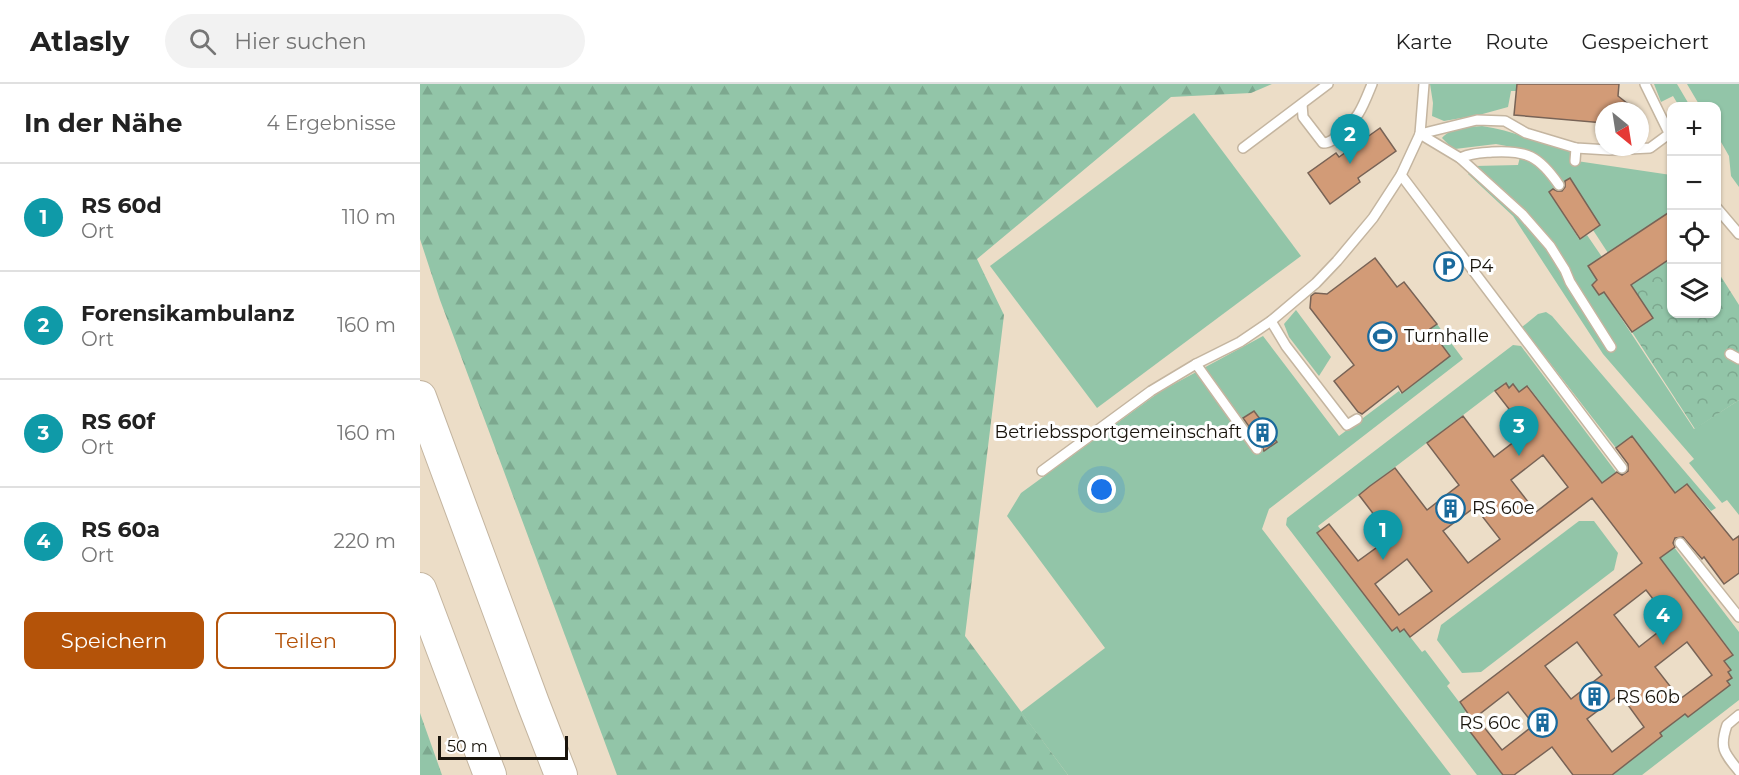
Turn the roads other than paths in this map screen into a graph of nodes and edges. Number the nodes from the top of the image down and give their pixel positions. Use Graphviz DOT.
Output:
graph roads {
  1 [pos="1328,84"];
  2 [pos="1372,84"];
  3 [pos="1424,84"];
  4 [pos="1645,84"];
  5 [pos="1302,104"];
  6 [pos="1667,131"];
  7 [pos="1420,134"];
  8 [pos="1667,139"];
  9 [pos="1243,148"];
  10 [pos="1576,148"];
  11 [pos="1460,158"];
  12 [pos="1575,161"];
  13 [pos="1401,175"];
  14 [pos="1559,185"];
  15 [pos="1721,219"];
  16 [pos="1739,234"];
  17 [pos="1271,321"];
  18 [pos="1611,347"];
  19 [pos="1196,364"];
  20 [pos="420,397"];
  21 [pos="1357,419"];
  22 [pos="1257,449"];
  23 [pos="1622,468"];
  24 [pos="1042,471"];
  25 [pos="1680,543"];
  26 [pos="420,589"];
  27 [pos="1739,617"];
  28 [pos="1739,715"];
  29 [pos="1739,771"];
  30 [pos="490,775"];
  31 [pos="561,775"];
  1 -- 5 [label="lane"];
  2 -- 5 [label="lane"];
  3 -- 7 [label="lane"];
  4 -- 6 [label="lane"];
  5 -- 9 [label="lane"];
  7 -- 10 [label="lane"];
  7 -- 11 [label="lane"];
  7 -- 13 [label="lane"];
  8 -- 10 [label="lane"];
  10 -- 12 [label="lane"];
  11 -- 14 [label="lane"];
  11 -- 18 [label="lane"];
  13 -- 17 [label="lane"];
  13 -- 23 [label="lane"];
  15 -- 16 [label="lane"];
  17 -- 19 [label="lane"];
  17 -- 21 [label="lane"];
  19 -- 22 [label="lane"];
  19 -- 24 [label="lane"];
  20 -- 31 [label="highway"];
  25 -- 27 [label="lane"];
  26 -- 30 [label="highway"];
  28 -- 29 [label="lane"];
}
